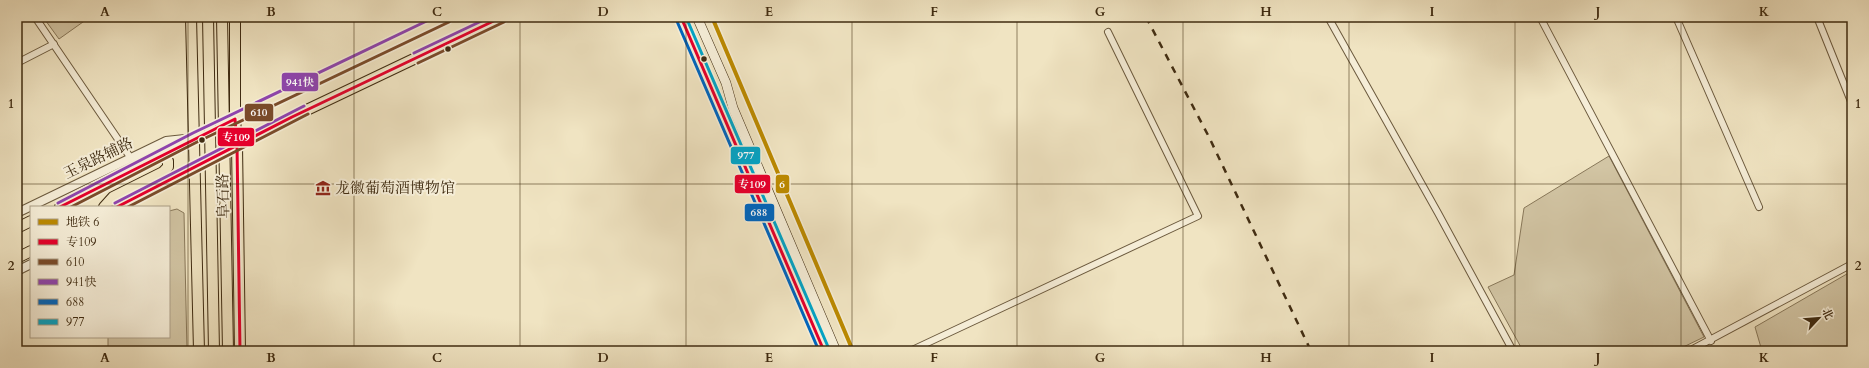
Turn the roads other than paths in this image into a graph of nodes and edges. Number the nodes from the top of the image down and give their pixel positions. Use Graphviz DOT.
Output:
graph roads {
  1 [pos="35,17"];
  2 [pos="191,17"];
  3 [pos="208,17"];
  4 [pos="222,17"];
  5 [pos="235,17"];
  6 [pos="447,17"];
  7 [pos="502,17"];
  8 [pos="681,17"];
  9 [pos="697,17"];
  10 [pos="1328,17"];
  11 [pos="1540,17"];
  12 [pos="1676,17"];
  13 [pos="1817,17"];
  14 [pos="1108,32"];
  15 [pos="54,44"];
  16 [pos="17,63"];
  17 [pos="1852,104"];
  18 [pos="235,119"];
  19 [pos="195,138"];
  20 [pos="237,145"];
  21 [pos="162,156"];
  22 [pos="130,157"];
  23 [pos="196,167"];
  24 [pos="62,206"];
  25 [pos="105,206"];
  26 [pos="119,206"];
  27 [pos="1759,207"];
  28 [pos="17,212"];
  29 [pos="30,222"];
  30 [pos="17,228"];
  31 [pos="30,252"];
  32 [pos="17,258"];
  33 [pos="30,264"];
  34 [pos="1852,264"];
  35 [pos="17,271"];
  36 [pos="1711,341"];
  37 [pos="199,351"];
  38 [pos="214,351"];
  39 [pos="228,351"];
  40 [pos="240,351"];
  41 [pos="824,351"];
  42 [pos="836,351"];
  43 [pos="910,351"];
  44 [pos="1513,351"];
  45 [pos="1690,351"];
  1 -- 15 [label="street"];
  2 -- 19 [label="main road, 阜石路"];
  3 -- 38 [label="main road, 阜石路, bridge"];
  4 -- 39 [label="main road, 阜石路, bridge"];
  5 -- 18 [label="main road, 阜石路"];
  6 -- 18 [label="main road"];
  7 -- 20 [label="main road"];
  8 -- 41 [label="main road"];
  9 -- 42 [label="main road"];
  10 -- 44 [label="street"];
  11 -- 36 [label="street"];
  12 -- 27 [label="street"];
  13 -- 17 [label="street"];
  14 -- 43 [label="street"];
  15 -- 16 [label="street"];
  15 -- 22 [label="street"];
  18 -- 19 [label="main road"];
  18 -- 20 [label="main road, 阜石路"];
  19 -- 21 [label="main road"];
  19 -- 22 [label="street, 玉泉路辅路"];
  19 -- 23 [label="main road, 阜石路"];
  20 -- 23 [label="main road"];
  20 -- 40 [label="main road, 阜石路"];
  21 -- 24 [label="main road"];
  21 -- 25 [label="main road"];
  22 -- 28 [label="street, 玉泉路辅路"];
  23 -- 26 [label="main road"];
  23 -- 37 [label="main road, 阜石路"];
  29 -- 30 [label="main road"];
  31 -- 32 [label="main road"];
  33 -- 35 [label="street"];
  34 -- 36 [label="street"];
  36 -- 45 [label="street"];
}
